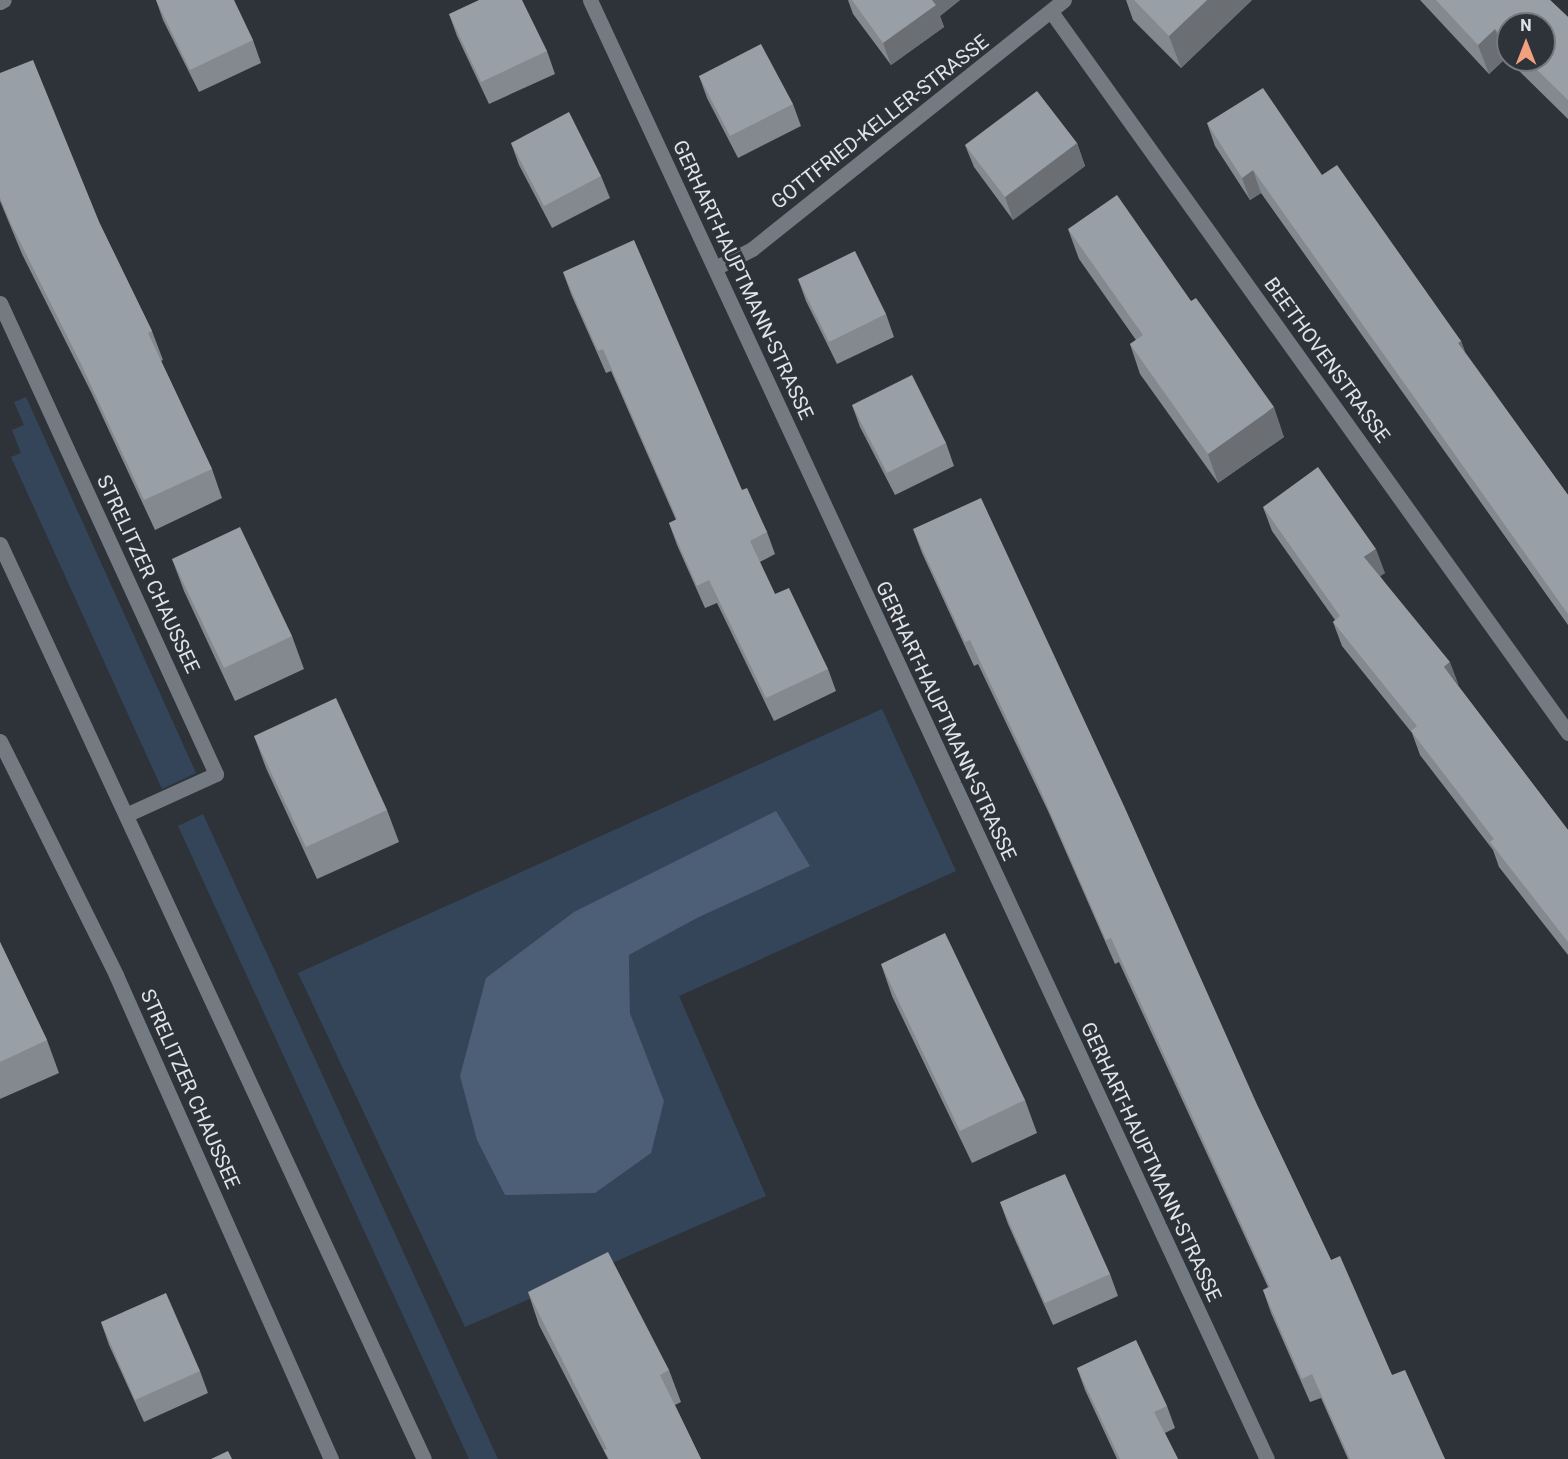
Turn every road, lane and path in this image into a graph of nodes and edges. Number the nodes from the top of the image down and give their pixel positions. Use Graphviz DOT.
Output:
graph roads {
  1 [pos="590,0"];
  2 [pos="1064,0"];
  3 [pos="1052,13"];
  4 [pos="715,268"];
  5 [pos="0,303"];
  6 [pos="0,544"];
  7 [pos="1568,733"];
  8 [pos="0,741"];
  9 [pos="128,814"];
  10 [pos="331,1459"];
  11 [pos="424,1459"];
  12 [pos="1267,1459"];
  1 -- 4 [label="street, GERHART-HAUPTMANN-STRASSE"];
  2 -- 3 [label="street, GOTTFRIED-KELLER-STRASSE"];
  3 -- 4 [label="street, GOTTFRIED-KELLER-STRASSE"];
  3 -- 7 [label="street, BEETHOVENSTRASSE"];
  4 -- 12 [label="street, GERHART-HAUPTMANN-STRASSE"];
  5 -- 9 [label="street, STRELITZER CHAUSSEE"];
  6 -- 9 [label="street"];
  8 -- 10 [label="street, STRELITZER CHAUSSEE"];
  9 -- 11 [label="street"];
}
